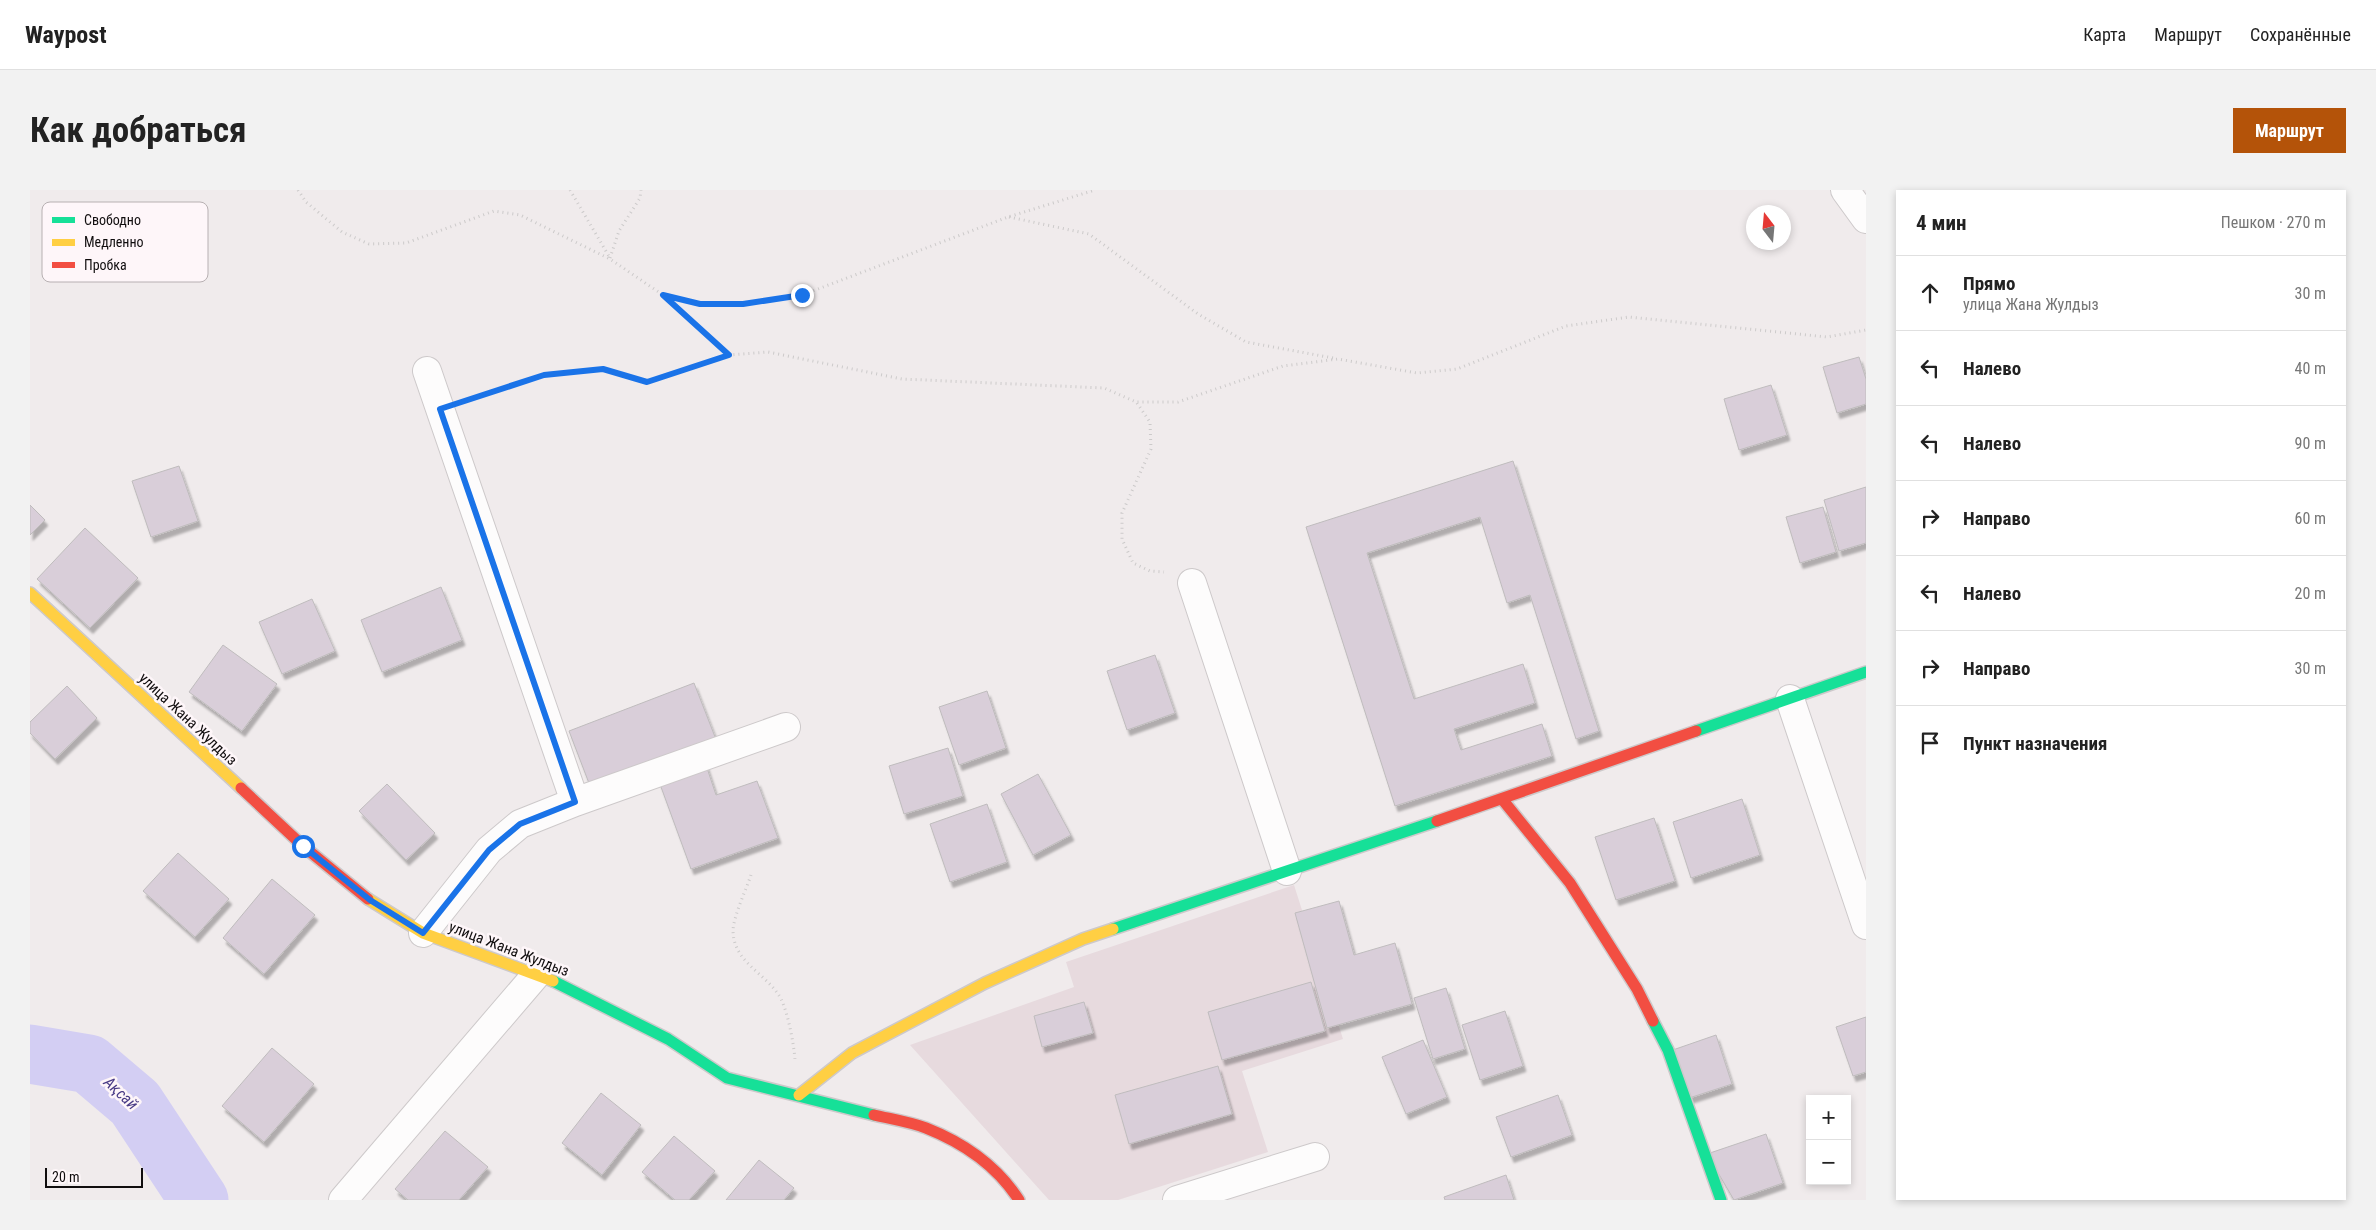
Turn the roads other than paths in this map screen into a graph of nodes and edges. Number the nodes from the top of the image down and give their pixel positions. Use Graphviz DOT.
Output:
graph roads {
  1 [pos="1845,190"];
  2 [pos="1866,219"];
  3 [pos="427,371"];
  4 [pos="1192,582"];
  5 [pos="30,593"];
  6 [pos="1866,672"];
  7 [pos="1790,699"];
  8 [pos="786,727"];
  9 [pos="1502,798"];
  10 [pos="575,802"];
  11 [pos="1287,871"];
  12 [pos="1866,925"];
  13 [pos="423,933"];
  14 [pos="536,975"];
  15 [pos="799,1096"];
  16 [pos="1315,1157"];
  17 [pos="343,1200"];
  18 [pos="1019,1200"];
  19 [pos="1177,1200"];
  20 [pos="1721,1200"];
  1 -- 2 [label="street"];
  3 -- 10 [label="street"];
  4 -- 11 [label="street"];
  5 -- 13 [label="street, улица Жана Жулдыз"];
  6 -- 7 [label="street"];
  7 -- 9 [label="street"];
  7 -- 12 [label="street"];
  8 -- 10 [label="street"];
  9 -- 11 [label="street"];
  9 -- 20 [label="street"];
  10 -- 13 [label="street"];
  11 -- 15 [label="street"];
  13 -- 14 [label="street, улица Жана Жулдыз"];
  14 -- 15 [label="street, улица Жана Жулдыз"];
  14 -- 17 [label="street"];
  15 -- 18 [label="street, улица Жана Жулдыз"];
  16 -- 19 [label="street"];
}
